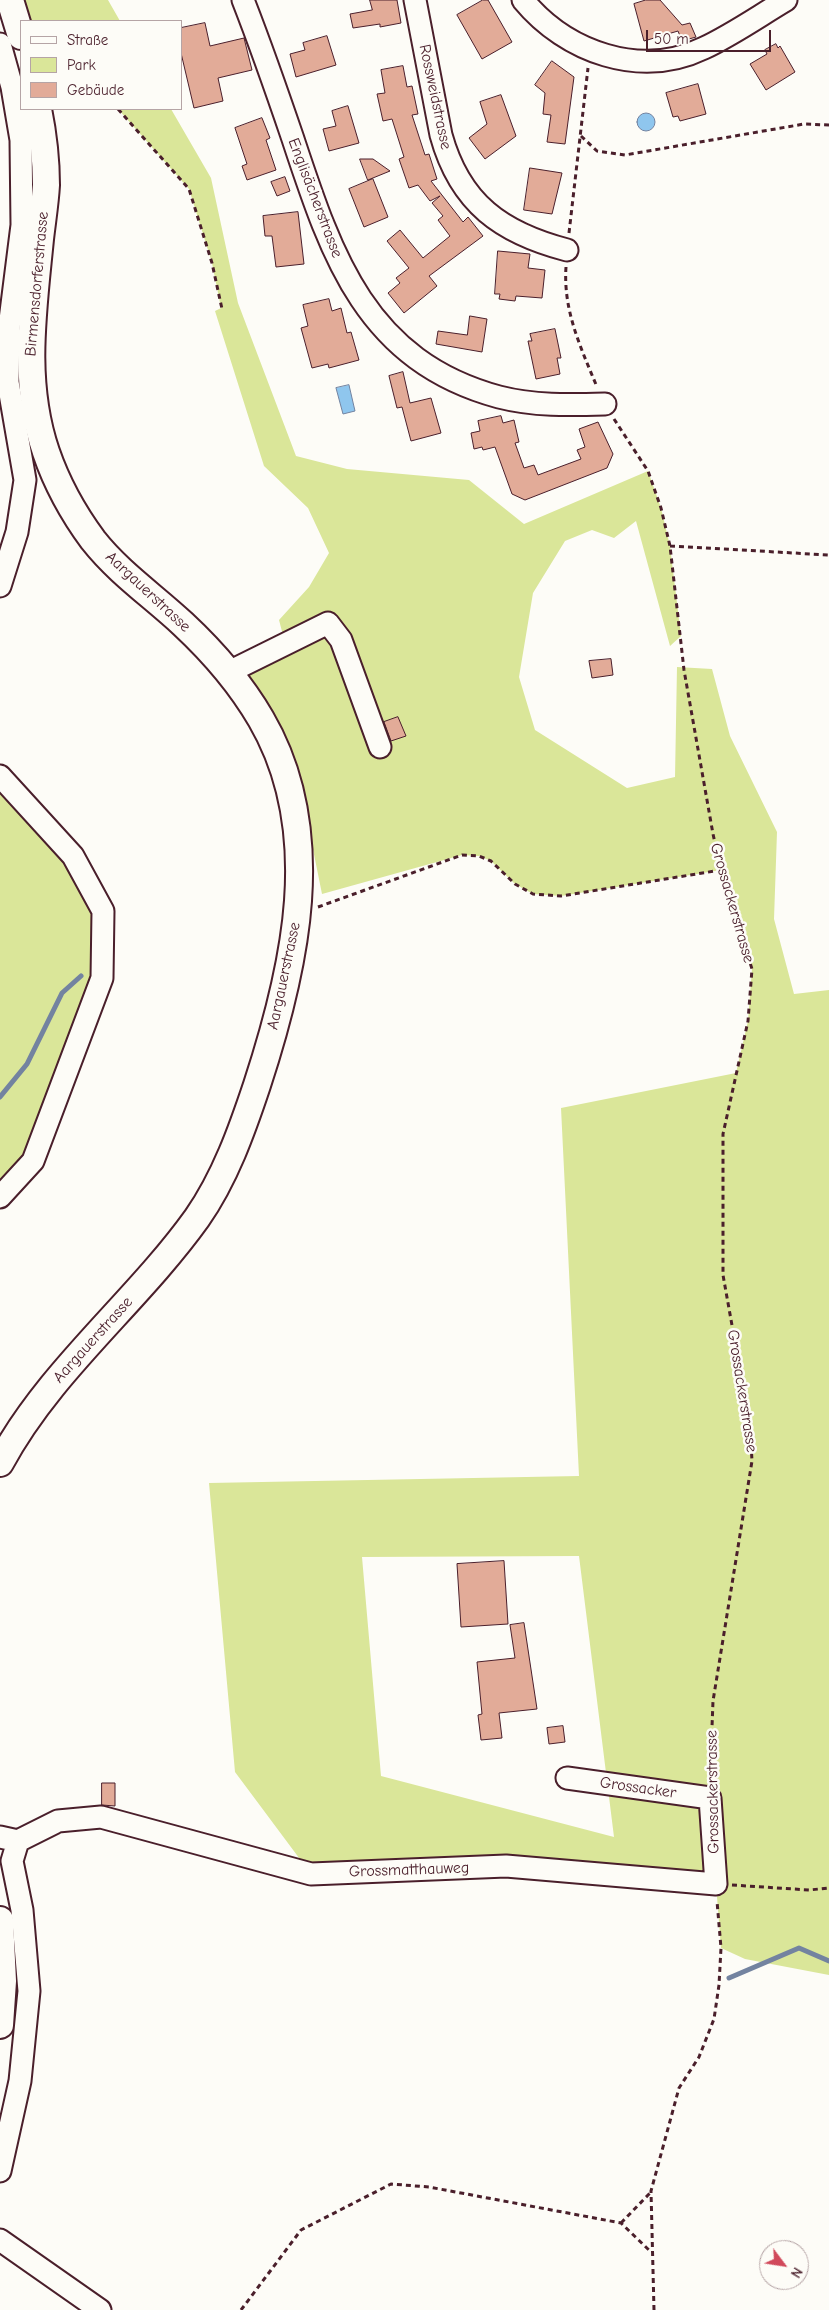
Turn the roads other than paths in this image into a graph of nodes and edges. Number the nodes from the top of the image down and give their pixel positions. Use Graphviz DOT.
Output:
graph roads {
  1 [pos="10,0"];
  2 [pos="243,0"];
  3 [pos="415,0"];
  4 [pos="523,0"];
  5 [pos="786,0"];
  6 [pos="20,33"];
  7 [pos="0,44"];
  8 [pos="38,110"];
  9 [pos="567,250"];
  10 [pos="604,404"];
  11 [pos="60,486"];
  12 [pos="0,586"];
  13 [pos="229,672"];
  14 [pos="380,747"];
  15 [pos="0,776"];
  16 [pos="0,1197"];
  17 [pos="0,1463"];
  18 [pos="567,1778"];
  19 [pos="710,1798"];
  20 [pos="9,1839"];
  21 [pos="716,1884"];
  22 [pos="0,1920"];
  23 [pos="0,2025"];
  24 [pos="0,2171"];
  25 [pos="0,2240"];
  26 [pos="100,2310"];
  1 -- 6 [label="main road"];
  2 -- 10 [label="street, Englisächerstrasse"];
  3 -- 9 [label="street, Rossweidstrasse"];
  4 -- 5 [label="street"];
  7 -- 12 [label="street"];
  8 -- 11 [label="main road, Birmensdorferstrasse"];
  11 -- 13 [label="main road, Aargauerstrasse"];
  13 -- 14 [label="street"];
  13 -- 17 [label="main road, Aargauerstrasse"];
  15 -- 16 [label="street"];
  18 -- 19 [label="street, Grossacker"];
  19 -- 21 [label="street, Grossackerstrasse"];
  20 -- 21 [label="street, Grossmatthauweg"];
  20 -- 24 [label="street"];
  22 -- 23 [label="main road"];
  25 -- 26 [label="street"];
}
